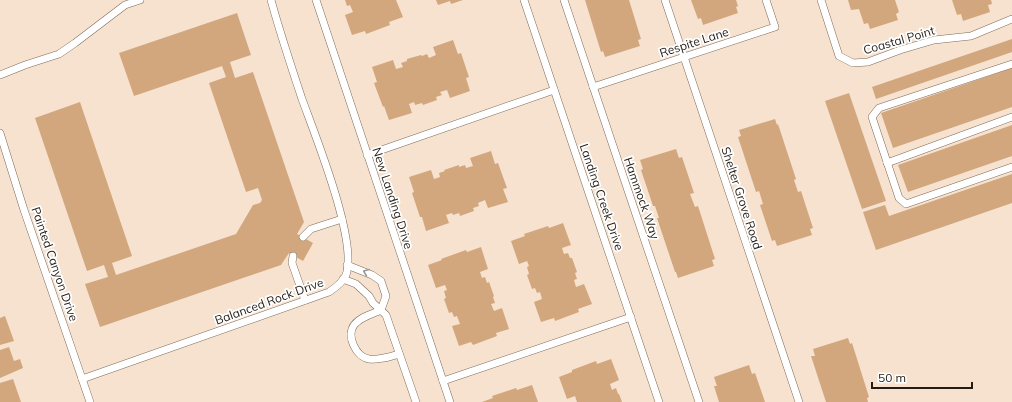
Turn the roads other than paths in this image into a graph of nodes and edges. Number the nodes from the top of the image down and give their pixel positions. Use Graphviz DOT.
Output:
graph roads {
  1 [pos="140,0"];
  2 [pos="270,0"];
  3 [pos="316,0"];
  4 [pos="524,0"];
  5 [pos="564,0"];
  6 [pos="665,0"];
  7 [pos="766,0"];
  8 [pos="821,0"];
  9 [pos="1012,19"];
  10 [pos="684,57"];
  11 [pos="1012,64"];
  12 [pos="0,75"];
  13 [pos="593,88"];
  14 [pos="554,90"];
  15 [pos="1012,117"];
  16 [pos="0,133"];
  17 [pos="367,155"];
  18 [pos="887,163"];
  19 [pos="1012,167"];
  20 [pos="342,219"];
  21 [pos="303,237"];
  22 [pos="293,256"];
  23 [pos="347,265"];
  24 [pos="342,279"];
  25 [pos="305,300"];
  26 [pos="381,310"];
  27 [pos="630,317"];
  28 [pos="399,354"];
  29 [pos="82,379"];
  30 [pos="443,381"];
  31 [pos="90,402"];
  32 [pos="416,402"];
  33 [pos="450,402"];
  34 [pos="658,402"];
  35 [pos="699,402"];
  36 [pos="799,402"];
  1 -- 12 [label="lane"];
  2 -- 20 [label="lane, Balanced Rock Drive"];
  3 -- 17 [label="lane, New Landing Drive"];
  4 -- 14 [label="lane, Landing Creek Drive"];
  5 -- 13 [label="lane, Hammock Way"];
  6 -- 10 [label="lane, Shelter Grove Road"];
  7 -- 10 [label="lane, Respite Lane"];
  8 -- 9 [label="lane, Coastal Point"];
  10 -- 13 [label="lane, Respite Lane"];
  10 -- 36 [label="lane, Shelter Grove Road"];
  11 -- 18 [label="lane"];
  13 -- 35 [label="lane, Hammock Way"];
  14 -- 17 [label="lane"];
  14 -- 27 [label="lane, Landing Creek Drive"];
  15 -- 18 [label="lane"];
  16 -- 29 [label="lane, Painted Canyon Drive"];
  17 -- 30 [label="lane, New Landing Drive"];
  18 -- 19 [label="lane"];
  20 -- 21 [label="lane"];
  20 -- 23 [label="lane, Balanced Rock Drive"];
  22 -- 25 [label="lane"];
  23 -- 24 [label="lane, Balanced Rock Drive"];
  26 -- 23 [label="lane, one-way"];
  24 -- 25 [label="lane, Balanced Rock Drive"];
  24 -- 26 [label="lane"];
  25 -- 29 [label="lane, Balanced Rock Drive"];
  26 -- 28 [label="lane"];
  26 -- 28 [label="lane"];
  27 -- 30 [label="lane"];
  27 -- 34 [label="lane, Landing Creek Drive"];
  28 -- 32 [label="lane"];
  29 -- 31 [label="lane, Painted Canyon Drive"];
  30 -- 33 [label="lane, New Landing Drive"];
}
